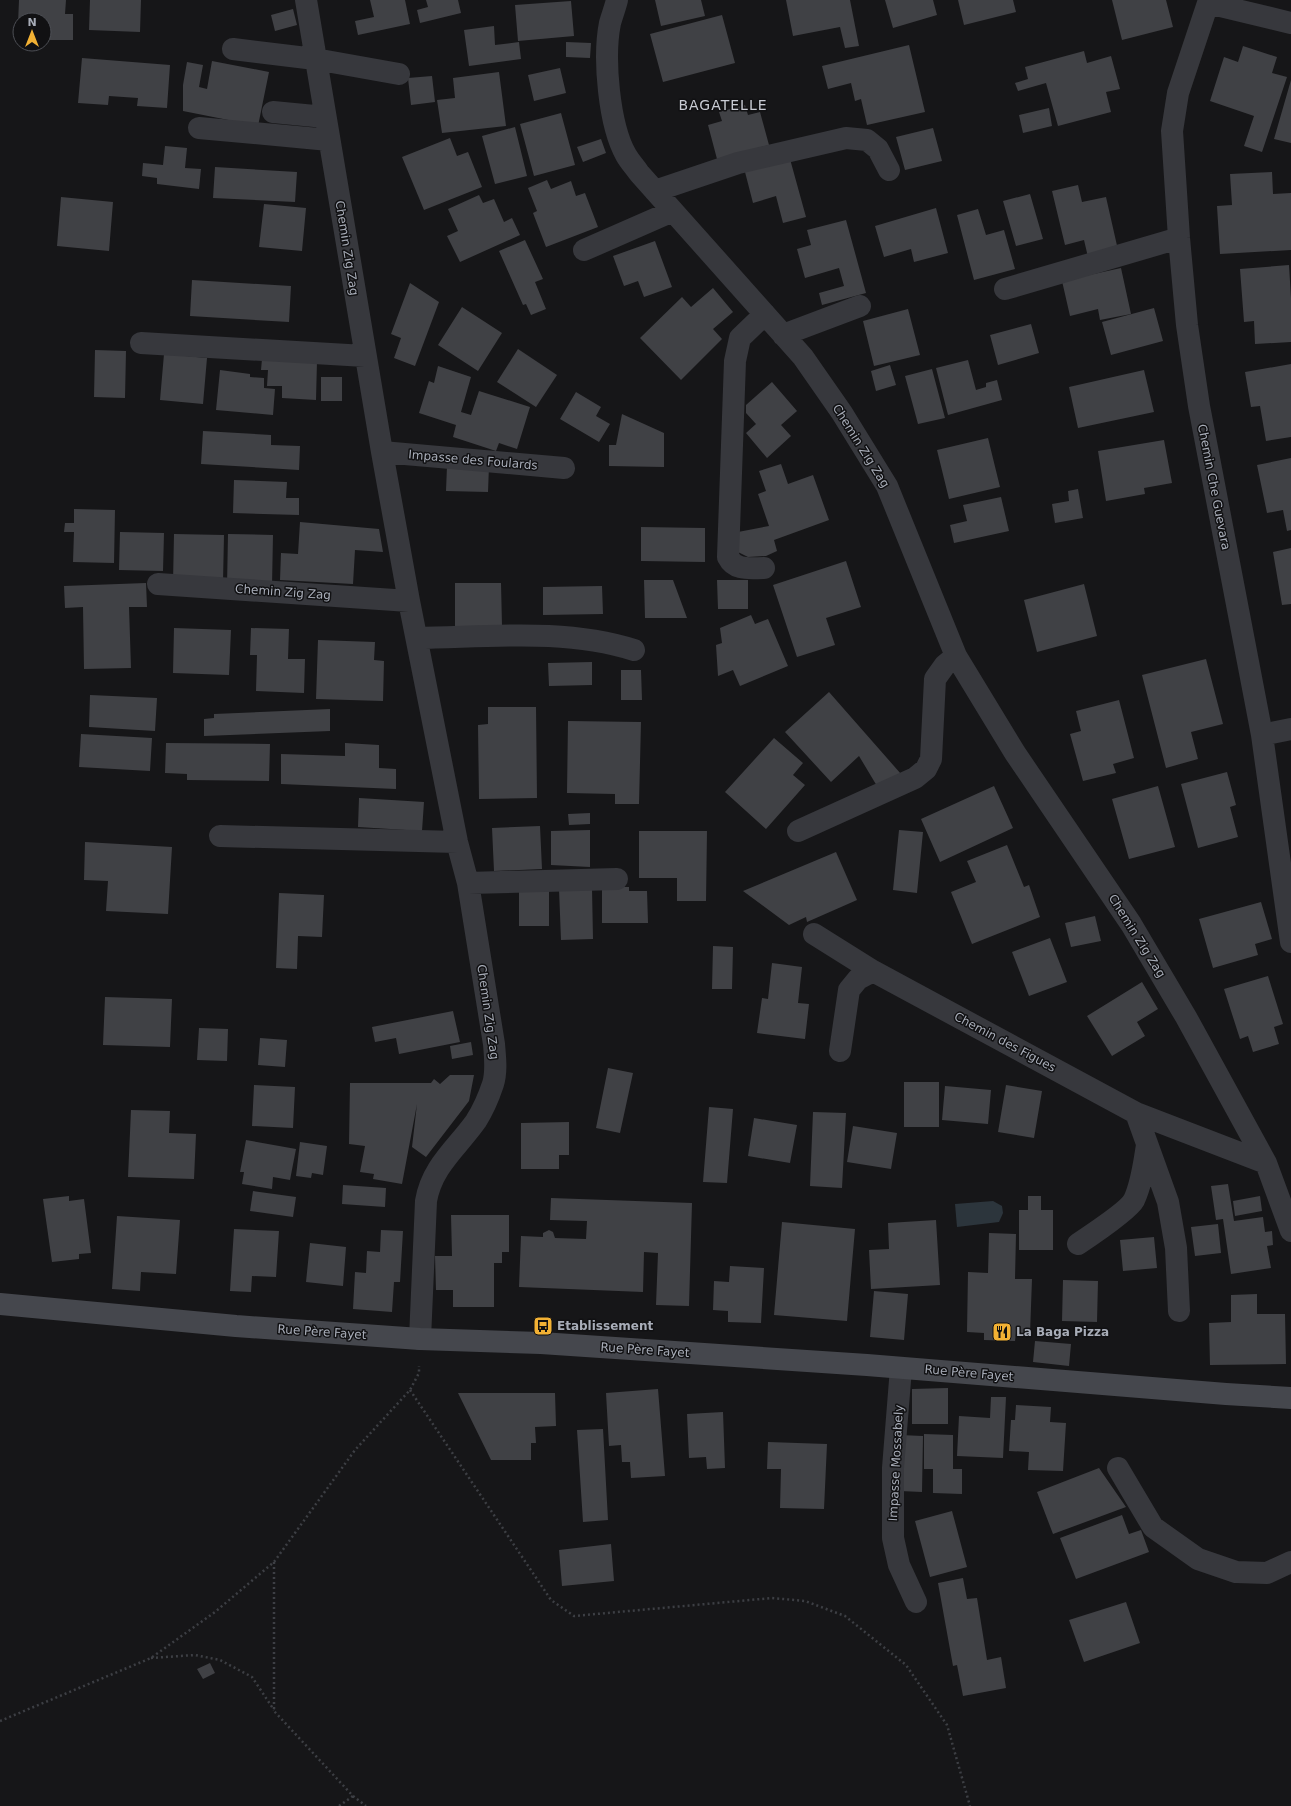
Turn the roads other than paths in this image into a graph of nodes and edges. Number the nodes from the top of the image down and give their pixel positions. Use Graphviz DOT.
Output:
graph roads {
  1 [pos="306,0"];
  2 [pos="618,0"];
  3 [pos="1209,2"];
  4 [pos="1291,23"];
  5 [pos="233,49"];
  6 [pos="315,59"];
  7 [pos="399,74"];
  8 [pos="273,112"];
  9 [pos="325,117"];
  10 [pos="198,128"];
  11 [pos="329,140"];
  12 [pos="889,170"];
  13 [pos="655,191"];
  14 [pos="673,212"];
  15 [pos="1179,238"];
  16 [pos="584,250"];
  17 [pos="1005,289"];
  18 [pos="860,306"];
  19 [pos="765,314"];
  20 [pos="783,335"];
  21 [pos="142,343"];
  22 [pos="365,356"];
  23 [pos="382,452"];
  24 [pos="564,468"];
  25 [pos="764,568"];
  26 [pos="158,584"];
  27 [pos="409,601"];
  28 [pos="417,638"];
  29 [pos="634,650"];
  30 [pos="956,656"];
  31 [pos="1291,729"];
  32 [pos="1262,735"];
  33 [pos="798,831"];
  34 [pos="220,836"];
  35 [pos="457,842"];
  36 [pos="618,879"];
  37 [pos="468,883"];
  38 [pos="814,934"];
  39 [pos="1291,942"];
  40 [pos="873,971"];
  41 [pos="840,1051"];
  42 [pos="1136,1113"];
  43 [pos="1148,1142"];
  44 [pos="1266,1163"];
  45 [pos="1291,1231"];
  46 [pos="1078,1244"];
  47 [pos="0,1304"];
  48 [pos="1179,1311"];
  49 [pos="420,1339"];
  50 [pos="901,1368"];
  51 [pos="1291,1398"];
  52 [pos="1118,1468"];
  53 [pos="1291,1562"];
  54 [pos="916,1602"];
  1 -- 6 [label="street, Chemin Zig Zag"];
  2 -- 13 [label="street, Chemin Zig Zag"];
  3 -- 4 [label="street"];
  3 -- 15 [label="street, Chemin Che Guevara"];
  5 -- 6 [label="street"];
  6 -- 7 [label="street"];
  6 -- 9 [label="street, Chemin Zig Zag"];
  8 -- 9 [label="street"];
  9 -- 11 [label="street, Chemin Zig Zag"];
  10 -- 11 [label="street"];
  11 -- 22 [label="street, Chemin Zig Zag"];
  12 -- 13 [label="street"];
  13 -- 14 [label="street, Chemin Zig Zag"];
  14 -- 16 [label="street"];
  14 -- 19 [label="street, Chemin Zig Zag"];
  15 -- 17 [label="street"];
  15 -- 32 [label="street, Chemin Che Guevara"];
  18 -- 20 [label="street"];
  19 -- 20 [label="street, Chemin Zig Zag"];
  19 -- 25 [label="street"];
  20 -- 30 [label="street, Chemin Zig Zag"];
  21 -- 22 [label="street"];
  22 -- 23 [label="street, Chemin Zig Zag"];
  23 -- 24 [label="street, Impasse des Foulards"];
  23 -- 27 [label="street, Chemin Zig Zag"];
  26 -- 27 [label="street, Chemin Zig Zag"];
  27 -- 28 [label="street, Chemin Zig Zag"];
  28 -- 29 [label="street"];
  28 -- 35 [label="street, Chemin Zig Zag"];
  30 -- 33 [label="street"];
  30 -- 44 [label="street, Chemin Zig Zag"];
  31 -- 32 [label="street"];
  32 -- 39 [label="street, Chemin Che Guevara"];
  34 -- 35 [label="street"];
  35 -- 37 [label="street, Chemin Zig Zag"];
  36 -- 37 [label="street"];
  37 -- 49 [label="street, Chemin Zig Zag"];
  38 -- 40 [label="street, Chemin des Figues"];
  40 -- 41 [label="street"];
  40 -- 42 [label="street, Chemin des Figues"];
  42 -- 43 [label="street"];
  42 -- 44 [label="street, Chemin des Figues"];
  43 -- 46 [label="street"];
  43 -- 48 [label="street"];
  44 -- 45 [label="street, Chemin Zig Zag"];
  47 -- 49 [label="main road, Rue Père Fayet"];
  49 -- 50 [label="main road, Rue Père Fayet"];
  50 -- 51 [label="main road, Rue Père Fayet"];
  50 -- 54 [label="street, Impasse Mossabely"];
  52 -- 53 [label="street"];
}
